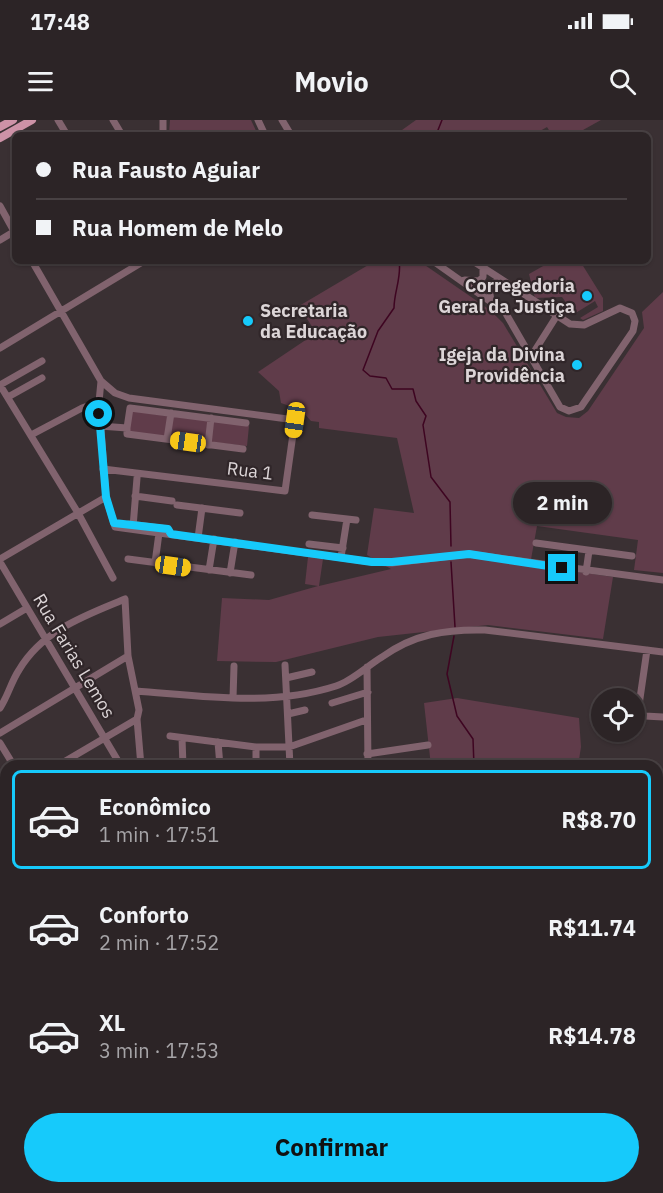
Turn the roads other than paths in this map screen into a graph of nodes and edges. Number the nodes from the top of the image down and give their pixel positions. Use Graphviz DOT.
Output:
graph roads {
  1 [pos="13,120"];
  2 [pos="32,120"];
  3 [pos="0,127"];
  4 [pos="0,138"];
  5 [pos="0,206"];
  6 [pos="12,226"];
  7 [pos="34,264"];
  8 [pos="137,264"];
  9 [pos="438,264"];
  10 [pos="477,264"];
  11 [pos="483,268"];
  12 [pos="457,277"];
  13 [pos="503,282"];
  14 [pos="491,301"];
  15 [pos="62,312"];
  16 [pos="556,317"];
  17 [pos="0,348"];
  18 [pos="532,355"];
  19 [pos="42,361"];
  20 [pos="42,378"];
  21 [pos="101,381"];
  22 [pos="0,385"];
  23 [pos="8,397"];
  24 [pos="99,402"];
  25 [pos="171,413"];
  26 [pos="211,418"];
  27 [pos="246,423"];
  28 [pos="100,426"];
  29 [pos="128,428"];
  30 [pos="31,435"];
  31 [pos="167,439"];
  32 [pos="208,445"];
  33 [pos="243,449"];
  34 [pos="103,468"];
  35 [pos="137,478"];
  36 [pos="135,496"];
  37 [pos="106,497"];
  38 [pos="201,508"];
  39 [pos="78,513"];
  40 [pos="240,513"];
  41 [pos="312,514"];
  42 [pos="347,519"];
  43 [pos="356,520"];
  44 [pos="133,527"];
  45 [pos="159,533"];
  46 [pos="171,534"];
  47 [pos="198,538"];
  48 [pos="214,540"];
  49 [pos="235,542"];
  50 [pos="537,543"];
  51 [pos="309,544"];
  52 [pos="343,548"];
  53 [pos="588,550"];
  54 [pos="632,556"];
  55 [pos="341,557"];
  56 [pos="128,560"];
  57 [pos="0,561"];
  58 [pos="155,563"];
  59 [pos="209,570"];
  60 [pos="585,572"];
  61 [pos="230,573"];
  62 [pos="250,576"];
  63 [pos="113,578"];
  64 [pos="663,580"];
  65 [pos="27,608"];
  66 [pos="0,624"];
  67 [pos="46,638"];
  68 [pos="646,650"];
  69 [pos="663,652"];
  70 [pos="128,656"];
  71 [pos="285,665"];
  72 [pos="234,666"];
  73 [pos="367,667"];
  74 [pos="312,672"];
  75 [pos="286,678"];
  76 [pos="75,687"];
  77 [pos="136,691"];
  78 [pos="368,692"];
  79 [pos="287,697"];
  80 [pos="232,698"];
  81 [pos="332,703"];
  82 [pos="0,708"];
  83 [pos="305,710"];
  84 [pos="288,714"];
  85 [pos="663,717"];
  86 [pos="137,719"];
  87 [pos="366,720"];
  88 [pos="0,733"];
  89 [pos="170,736"];
  90 [pos="105,737"];
  91 [pos="182,738"];
  92 [pos="218,742"];
  93 [pos="0,743"];
  94 [pos="428,745"];
  95 [pos="256,747"];
  96 [pos="289,747"];
  97 [pos="368,754"];
  98 [pos="10,760"];
  99 [pos="67,760"];
  100 [pos="118,760"];
  101 [pos="140,760"];
  102 [pos="183,760"];
  103 [pos="220,760"];
  104 [pos="256,760"];
  105 [pos="290,760"];
  106 [pos="368,760"];
  1 -- 3 [label="main road"];
  2 -- 4 [label="main road"];
  5 -- 6 [label="street"];
  7 -- 15 [label="street"];
  8 -- 15 [label="street"];
  9 -- 12 [label="street"];
  10 -- 11 [label="street"];
  11 -- 12 [label="street"];
  11 -- 13 [label="street"];
  12 -- 14 [label="street"];
  13 -- 14 [label="street"];
  13 -- 16 [label="street"];
  14 -- 18 [label="street"];
  15 -- 17 [label="street"];
  15 -- 21 [label="street"];
  16 -- 18 [label="street"];
  16 -- 18 [label="street"];
  19 -- 22 [label="street"];
  20 -- 23 [label="street"];
  21 -- 24 [label="street"];
  21 -- 34 [label="street, Rua 1"];
  22 -- 23 [label="street"];
  23 -- 30 [label="street"];
  24 -- 28 [label="street"];
  24 -- 30 [label="street"];
  25 -- 26 [label="street"];
  25 -- 29 [label="street"];
  25 -- 31 [label="street"];
  26 -- 27 [label="street"];
  26 -- 32 [label="street"];
  28 -- 29 [label="street"];
  28 -- 34 [label="street"];
  29 -- 31 [label="street"];
  30 -- 39 [label="street"];
  31 -- 32 [label="street"];
  32 -- 33 [label="street"];
  34 -- 37 [label="street"];
  35 -- 36 [label="street"];
  36 -- 38 [label="street"];
  36 -- 44 [label="street"];
  37 -- 39 [label="street"];
  37 -- 44 [label="street"];
  38 -- 40 [label="street"];
  38 -- 47 [label="street"];
  39 -- 57 [label="street"];
  39 -- 63 [label="street"];
  41 -- 42 [label="street"];
  42 -- 43 [label="street"];
  42 -- 52 [label="street"];
  44 -- 45 [label="street"];
  44 -- 46 [label="street"];
  45 -- 46 [label="street"];
  45 -- 58 [label="street"];
  46 -- 47 [label="street"];
  47 -- 48 [label="street"];
  48 -- 49 [label="street"];
  48 -- 59 [label="street"];
  49 -- 55 [label="street"];
  49 -- 61 [label="street"];
  50 -- 53 [label="street"];
  51 -- 52 [label="street"];
  52 -- 55 [label="street"];
  53 -- 54 [label="street"];
  53 -- 60 [label="street"];
  55 -- 60 [label="street"];
  56 -- 58 [label="street"];
  57 -- 65 [label="street, Rua Farias Lemos"];
  58 -- 59 [label="street"];
  59 -- 61 [label="street"];
  60 -- 64 [label="street"];
  61 -- 62 [label="street"];
  65 -- 66 [label="street"];
  65 -- 67 [label="street, Rua Farias Lemos"];
  67 -- 70 [label="street"];
  67 -- 76 [label="street, Rua Farias Lemos"];
  67 -- 82 [label="street"];
  68 -- 69 [label="street"];
  68 -- 73 [label="street"];
  68 -- 85 [label="street"];
  70 -- 76 [label="street"];
  70 -- 77 [label="street"];
  71 -- 75 [label="street"];
  72 -- 80 [label="street"];
  73 -- 78 [label="street"];
  73 -- 79 [label="street"];
  74 -- 75 [label="street"];
  75 -- 79 [label="street"];
  76 -- 88 [label="street"];
  76 -- 90 [label="street, Rua Farias Lemos"];
  77 -- 80 [label="street"];
  77 -- 86 [label="street"];
  78 -- 81 [label="street"];
  78 -- 87 [label="street"];
  79 -- 80 [label="street"];
  79 -- 84 [label="street"];
  83 -- 84 [label="street"];
  84 -- 96 [label="street"];
  86 -- 90 [label="street"];
  86 -- 101 [label="street"];
  87 -- 96 [label="street"];
  87 -- 97 [label="street"];
  89 -- 91 [label="street"];
  90 -- 99 [label="street"];
  90 -- 100 [label="street, Rua Farias Lemos"];
  91 -- 92 [label="street"];
  91 -- 102 [label="street"];
  92 -- 95 [label="street"];
  92 -- 103 [label="street"];
  93 -- 98 [label="street"];
  94 -- 97 [label="street"];
  95 -- 96 [label="street"];
  95 -- 104 [label="street"];
  96 -- 105 [label="street"];
  97 -- 106 [label="street"];
}
